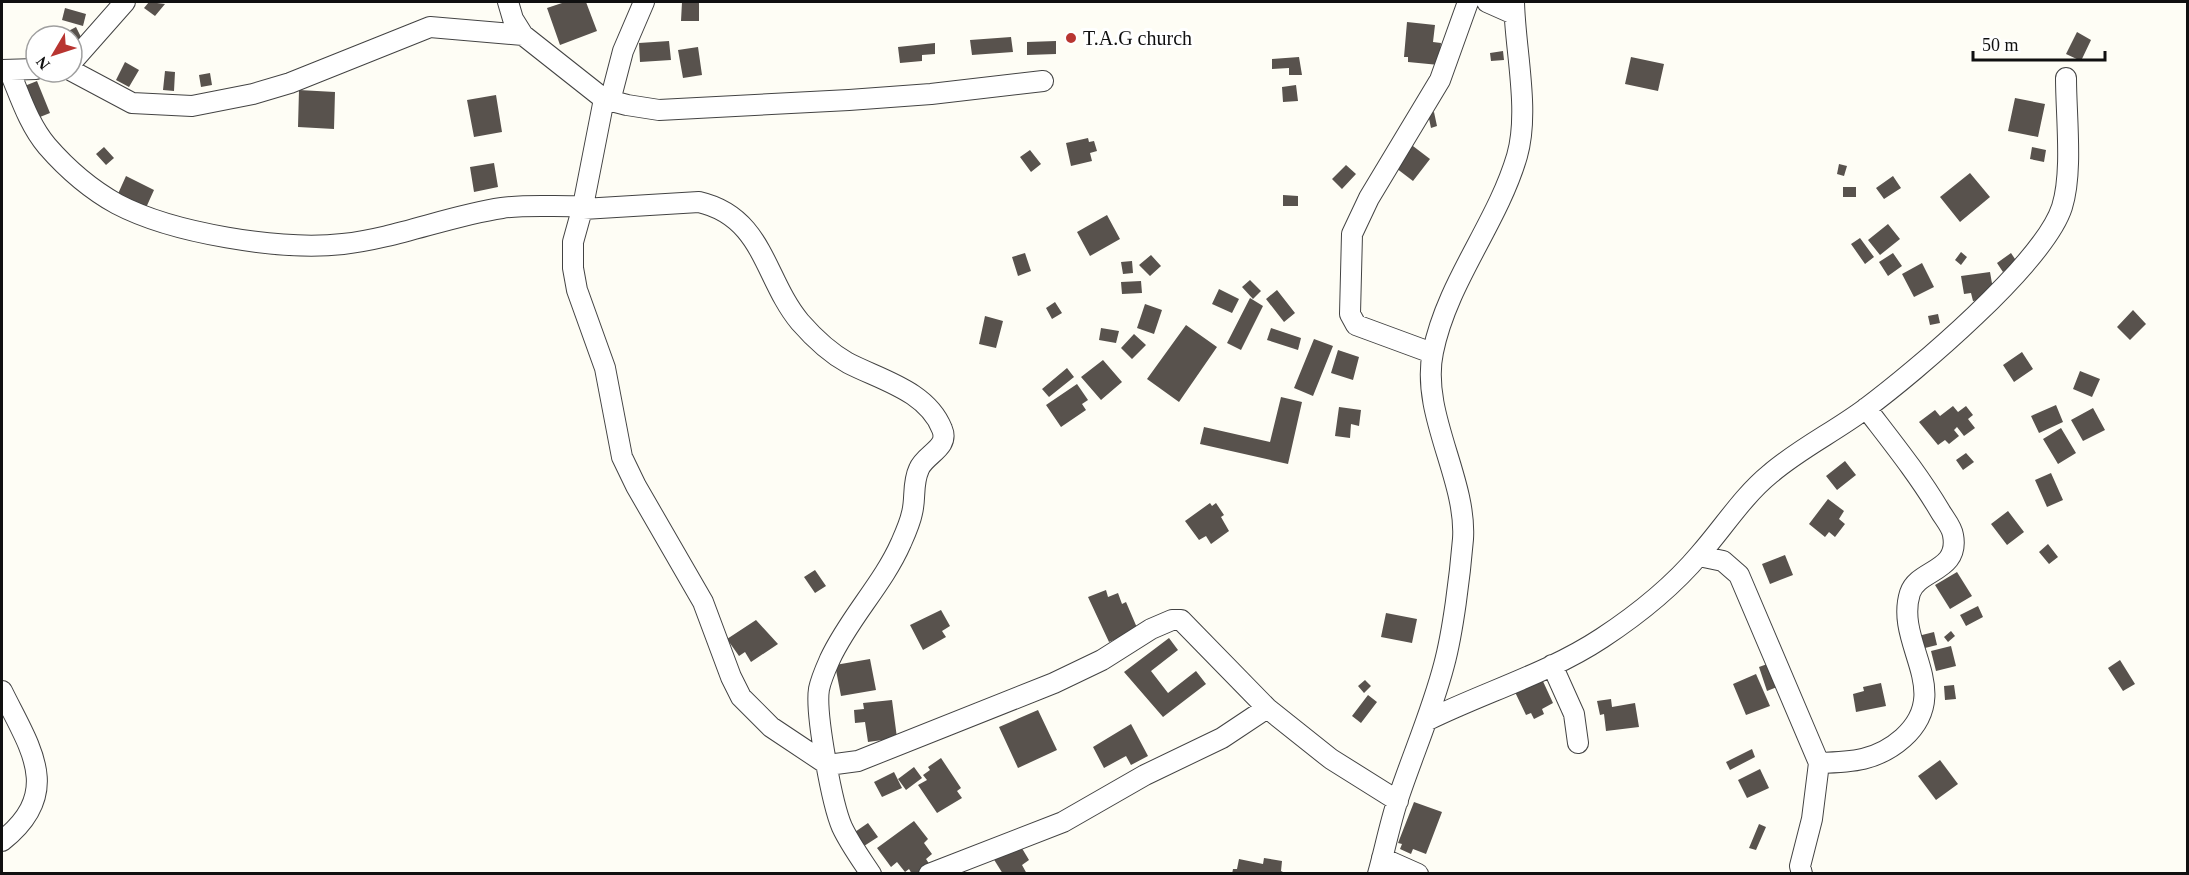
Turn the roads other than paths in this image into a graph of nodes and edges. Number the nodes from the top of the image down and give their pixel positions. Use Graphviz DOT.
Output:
graph roads {
  1 [pos="125,2"];
  2 [pos="508,2"];
  3 [pos="644,2"];
  4 [pos="1468,2"];
  5 [pos="1488,2"];
  6 [pos="1514,8"];
  7 [pos="523,35"];
  8 [pos="84,48"];
  9 [pos="24,69"];
  10 [pos="5,70"];
  11 [pos="84,78"];
  12 [pos="2066,78"];
  13 [pos="1043,81"];
  14 [pos="607,100"];
  15 [pos="583,207"];
  16 [pos="1432,353"];
  17 [pos="1866,408"];
  18 [pos="1699,556"];
  19 [pos="1552,665"];
  20 [pos="2,691"];
  21 [pos="1267,708"];
  22 [pos="1428,720"];
  23 [pos="1578,742"];
  24 [pos="1819,763"];
  25 [pos="828,765"];
  26 [pos="1398,801"];
  27 [pos="2,841"];
  28 [pos="1380,866"];
  29 [pos="871,873"];
  30 [pos="929,873"];
  31 [pos="1418,873"];
  32 [pos="1802,873"];
  1 -- 8 [label="street"];
  2 -- 7 [label="street"];
  3 -- 14 [label="street"];
  4 -- 16 [label="street"];
  5 -- 6 [label="street"];
  6 -- 16 [label="street"];
  7 -- 11 [label="street"];
  7 -- 14 [label="street"];
  9 -- 10 [label="street"];
  10 -- 15 [label="street"];
  12 -- 17 [label="street"];
  13 -- 14 [label="street"];
  14 -- 15 [label="street"];
  15 -- 25 [label="street"];
  15 -- 25 [label="street"];
  16 -- 22 [label="street"];
  17 -- 18 [label="street"];
  17 -- 24 [label="street"];
  18 -- 19 [label="street"];
  18 -- 24 [label="street"];
  19 -- 22 [label="street"];
  19 -- 23 [label="street"];
  20 -- 27 [label="street"];
  21 -- 25 [label="street"];
  21 -- 26 [label="street"];
  21 -- 30 [label="street"];
  22 -- 26 [label="street"];
  24 -- 32 [label="street"];
  25 -- 29 [label="street"];
  26 -- 28 [label="street"];
  28 -- 31 [label="street"];
}
